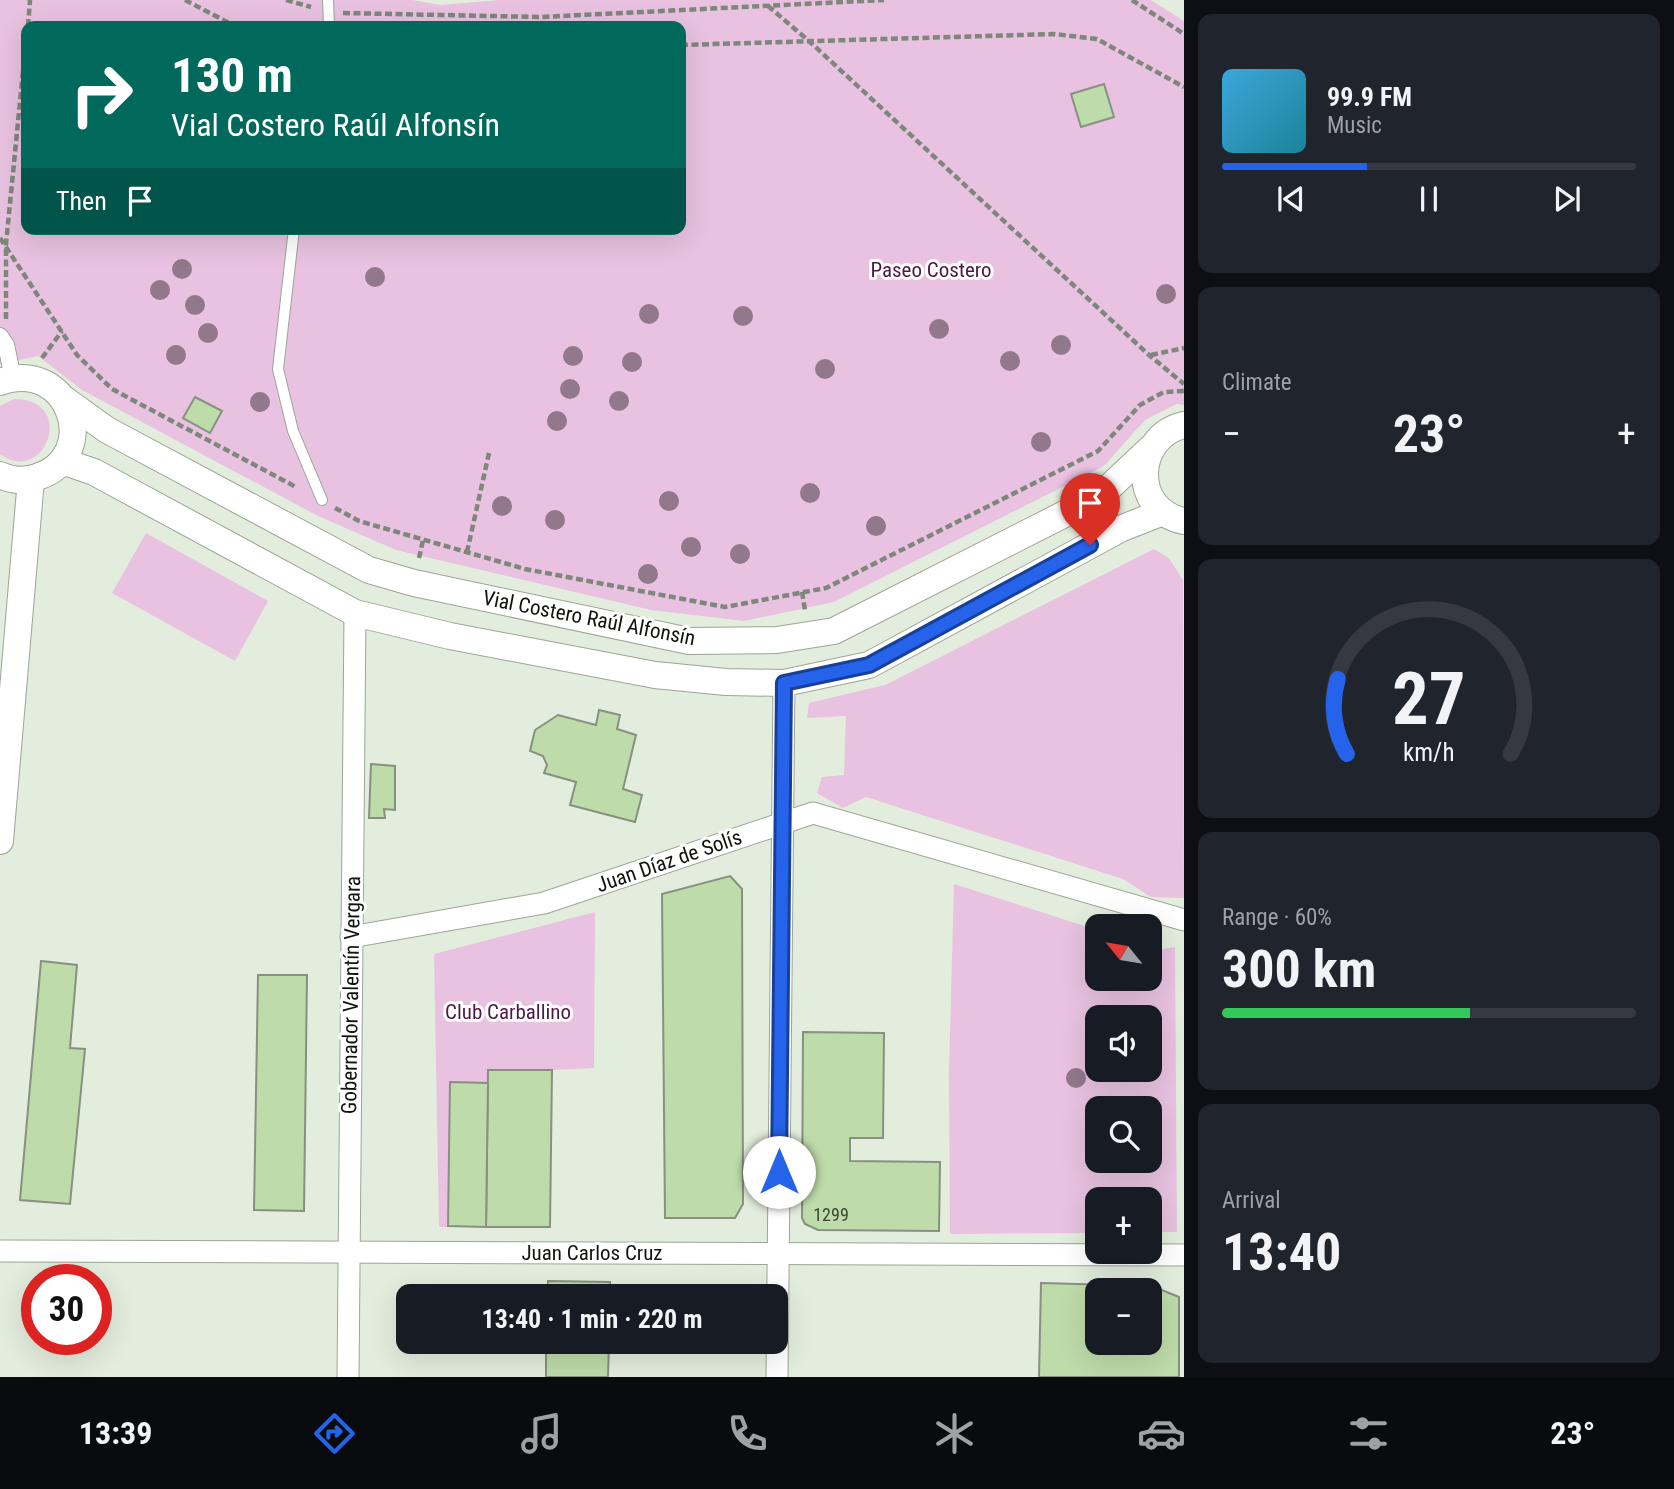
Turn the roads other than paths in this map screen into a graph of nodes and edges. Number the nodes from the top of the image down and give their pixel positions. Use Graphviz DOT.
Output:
graph roads {
  1 [pos="327,0"];
  2 [pos="329,21"];
  3 [pos="293,235"];
  4 [pos="3,340"];
  5 [pos="6,380"];
  6 [pos="64,399"];
  7 [pos="1184,425"];
  8 [pos="1151,448"];
  9 [pos="62,461"];
  10 [pos="0,475"];
  11 [pos="31,479"];
  12 [pos="322,500"];
  13 [pos="1174,517"];
  14 [pos="355,613"];
  15 [pos="784,683"];
  16 [pos="783,823"];
  17 [pos="0,841"];
  18 [pos="1184,920"];
  19 [pos="351,937"];
  20 [pos="0,1251"];
  21 [pos="348,1252"];
  22 [pos="778,1253"];
  23 [pos="1184,1255"];
  24 [pos="348,1377"];
  25 [pos="777,1377"];
  1 -- 2 [label="lane"];
  3 -- 12 [label="lane"];
  4 -- 5 [label="street"];
  5 -- 6 [label="street, Vial Costero Raúl Alfonsín"];
  6 -- 8 [label="street, Vial Costero Raúl Alfonsín"];
  6 -- 9 [label="street"];
  7 -- 8 [label="street, Vial Costero Raúl Alfonsín"];
  8 -- 13 [label="street"];
  9 -- 11 [label="street"];
  9 -- 14 [label="street, Vial Costero Raúl Alfonsín"];
  10 -- 11 [label="street"];
  11 -- 17 [label="street"];
  13 -- 15 [label="street, Vial Costero Raúl Alfonsín"];
  14 -- 15 [label="street, Vial Costero Raúl Alfonsín"];
  14 -- 19 [label="street, Gobernador Valentín Vergara"];
  15 -- 16 [label="street"];
  16 -- 18 [label="street, Juan Díaz de Solís"];
  16 -- 19 [label="street, Juan Díaz de Solís"];
  16 -- 22 [label="street"];
  19 -- 21 [label="street, Gobernador Valentín Vergara"];
  20 -- 21 [label="street, Juan Carlos Cruz"];
  21 -- 22 [label="street, Juan Carlos Cruz"];
  21 -- 24 [label="street, Gobernador Valentín Vergara"];
  22 -- 23 [label="street, Juan Carlos Cruz"];
  22 -- 25 [label="street"];
}
